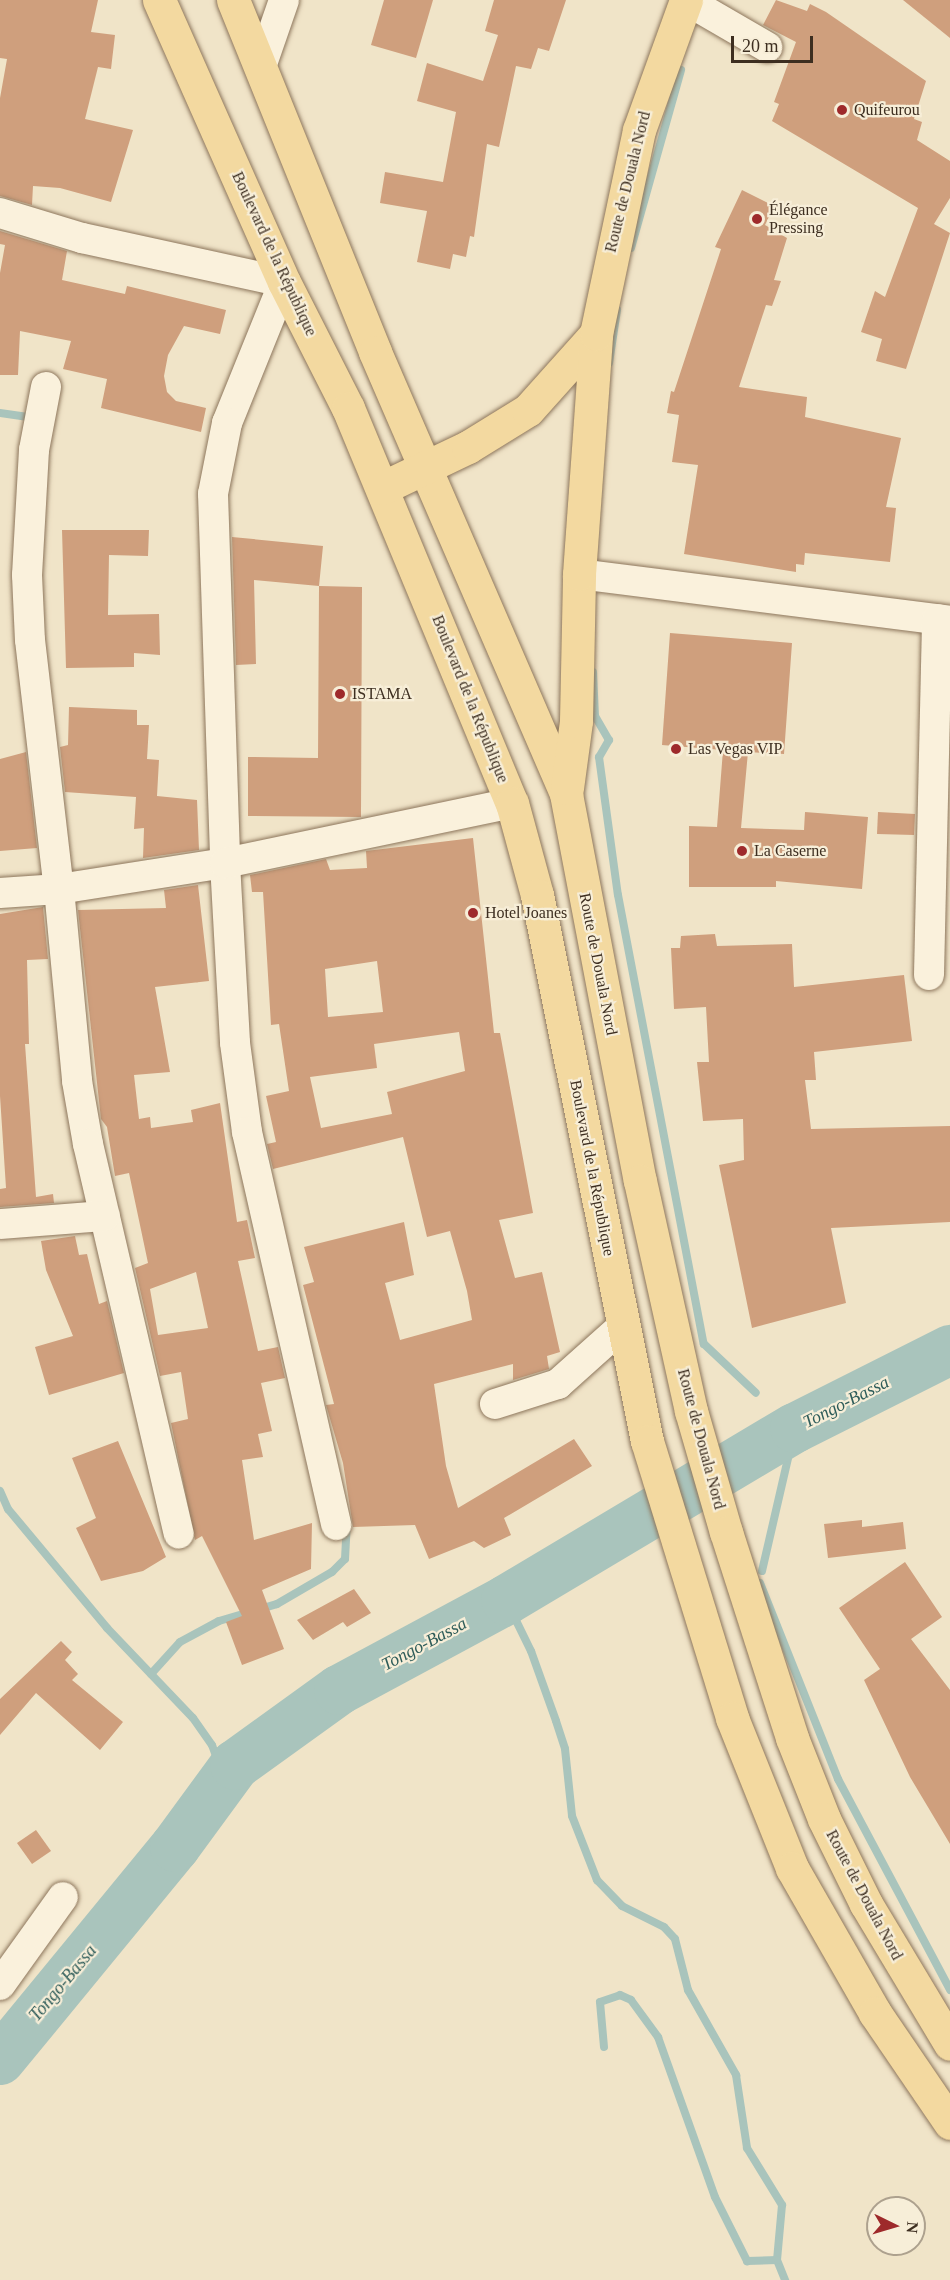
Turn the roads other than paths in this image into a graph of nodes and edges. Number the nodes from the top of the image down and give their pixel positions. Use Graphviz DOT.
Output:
graph roads {
  1 [pos="159,0"];
  2 [pos="233,0"];
  3 [pos="284,0"];
  4 [pos="686,0"];
  5 [pos="767,47"];
  6 [pos="262,64"];
  7 [pos="0,213"];
  8 [pos="284,282"];
  9 [pos="596,334"];
  10 [pos="46,387"];
  11 [pos="428,466"];
  12 [pos="382,488"];
  13 [pos="579,574"];
  14 [pos="944,620"];
  15 [pos="566,794"];
  16 [pos="512,802"];
  17 [pos="225,863"];
  18 [pos="58,889"];
  19 [pos="0,893"];
  20 [pos="929,975"];
  21 [pos="640,1181"];
  22 [pos="597,1188"];
  23 [pos="105,1216"];
  24 [pos="0,1224"];
  25 [pos="624,1325"];
  26 [pos="495,1404"];
  27 [pos="336,1525"];
  28 [pos="179,1534"];
  29 [pos="63,1897"];
  30 [pos="0,1986"];
  31 [pos="948,2035"];
  32 [pos="950,2123"];
  1 -- 8 [label="main road, Boulevard de la République"];
  2 -- 6 [label="main road"];
  3 -- 6 [label="street"];
  4 -- 5 [label="street"];
  4 -- 9 [label="main road, Route de Douala Nord"];
  6 -- 11 [label="main road"];
  7 -- 8 [label="street"];
  8 -- 12 [label="main road, Boulevard de la République"];
  8 -- 17 [label="street"];
  9 -- 11 [label="main road"];
  9 -- 13 [label="main road, Route de Douala Nord"];
  10 -- 18 [label="street"];
  11 -- 12 [label="main road"];
  11 -- 15 [label="main road"];
  12 -- 16 [label="main road, Boulevard de la République"];
  13 -- 14 [label="street"];
  13 -- 15 [label="main road, Route de Douala Nord"];
  14 -- 20 [label="street"];
  15 -- 21 [label="main road, Route de Douala Nord"];
  16 -- 17 [label="street"];
  16 -- 22 [label="main road, Boulevard de la République"];
  17 -- 18 [label="street"];
  17 -- 27 [label="street"];
  18 -- 19 [label="street"];
  18 -- 23 [label="street"];
  21 -- 22 [label="main road"];
  21 -- 31 [label="main road, Route de Douala Nord"];
  22 -- 25 [label="main road, Boulevard de la République"];
  23 -- 24 [label="street"];
  23 -- 28 [label="street"];
  25 -- 26 [label="street"];
  25 -- 32 [label="main road, Boulevard de la République"];
  29 -- 30 [label="street"];
}
